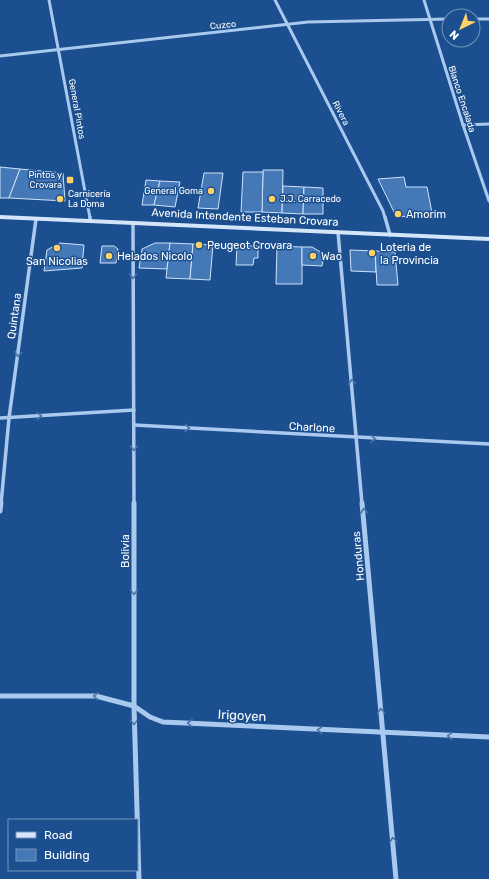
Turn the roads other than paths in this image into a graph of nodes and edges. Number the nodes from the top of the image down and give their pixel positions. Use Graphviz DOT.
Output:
graph roads {
  1 [pos="49,0"];
  2 [pos="275,0"];
  3 [pos="424,0"];
  4 [pos="430,19"];
  5 [pos="441,19"];
  6 [pos="288,25"];
  7 [pos="59,49"];
  8 [pos="0,56"];
  9 [pos="489,124"];
  10 [pos="462,125"];
  11 [pos="489,201"];
  12 [pos="0,217"];
  13 [pos="36,219"];
  14 [pos="90,220"];
  15 [pos="133,223"];
  16 [pos="338,232"];
  17 [pos="390,235"];
  18 [pos="489,238"];
  19 [pos="134,410"];
  20 [pos="0,418"];
  21 [pos="10,418"];
  22 [pos="134,426"];
  23 [pos="357,438"];
  24 [pos="489,444"];
  25 [pos="0,511"];
  26 [pos="0,696"];
  27 [pos="134,706"];
  28 [pos="383,733"];
  29 [pos="489,737"];
  30 [pos="137,819"];
  31 [pos="138,844"];
  32 [pos="139,879"];
  33 [pos="396,879"];
  1 -- 7 [label="street, General Pintos"];
  2 -- 6 [label="street, Rivera"];
  3 -- 4 [label="street, Blanco Encalada"];
  4 -- 5 [label="street, Cuzco"];
  4 -- 6 [label="street, Cuzco"];
  4 -- 10 [label="street, Blanco Encalada"];
  6 -- 7 [label="street, Cuzco"];
  6 -- 17 [label="street, Rivera"];
  7 -- 8 [label="street, Cuzco"];
  7 -- 14 [label="street, General Pintos"];
  9 -- 10 [label="street"];
  10 -- 11 [label="street, Blanco Encalada"];
  12 -- 13 [label="main road, Avenida Intendente Esteban Crovara"];
  13 -- 14 [label="main road, Avenida Intendente Esteban Crovara"];
  13 -- 21 [label="street, Quintana, one-way"];
  14 -- 15 [label="main road, Avenida Intendente Esteban Crovara"];
  15 -- 16 [label="main road, Avenida Intendente Esteban Crovara"];
  15 -- 19 [label="street, Bolivia, one-way"];
  16 -- 17 [label="main road, Avenida Intendente Esteban Crovara"];
  23 -- 16 [label="street, Honduras, one-way"];
  17 -- 18 [label="main road, Avenida Intendente Esteban Crovara"];
  21 -- 19 [label="street, one-way"];
  19 -- 22 [label="street, Bolivia"];
  20 -- 21 [label="street"];
  21 -- 25 [label="street, Quintana"];
  22 -- 23 [label="street, Charlone, one-way"];
  22 -- 27 [label="street, Bolivia, one-way"];
  23 -- 24 [label="street, Charlone, one-way"];
  28 -- 23 [label="street, Honduras, one-way"];
  27 -- 26 [label="street, Irigoyen, one-way"];
  28 -- 27 [label="street, Irigoyen, one-way"];
  27 -- 30 [label="street, Bolivia, one-way"];
  29 -- 28 [label="street, Irigoyen, one-way"];
  33 -- 28 [label="street, Honduras, one-way"];
  31 -- 32 [label="street, Bolivia, one-way"];
}
